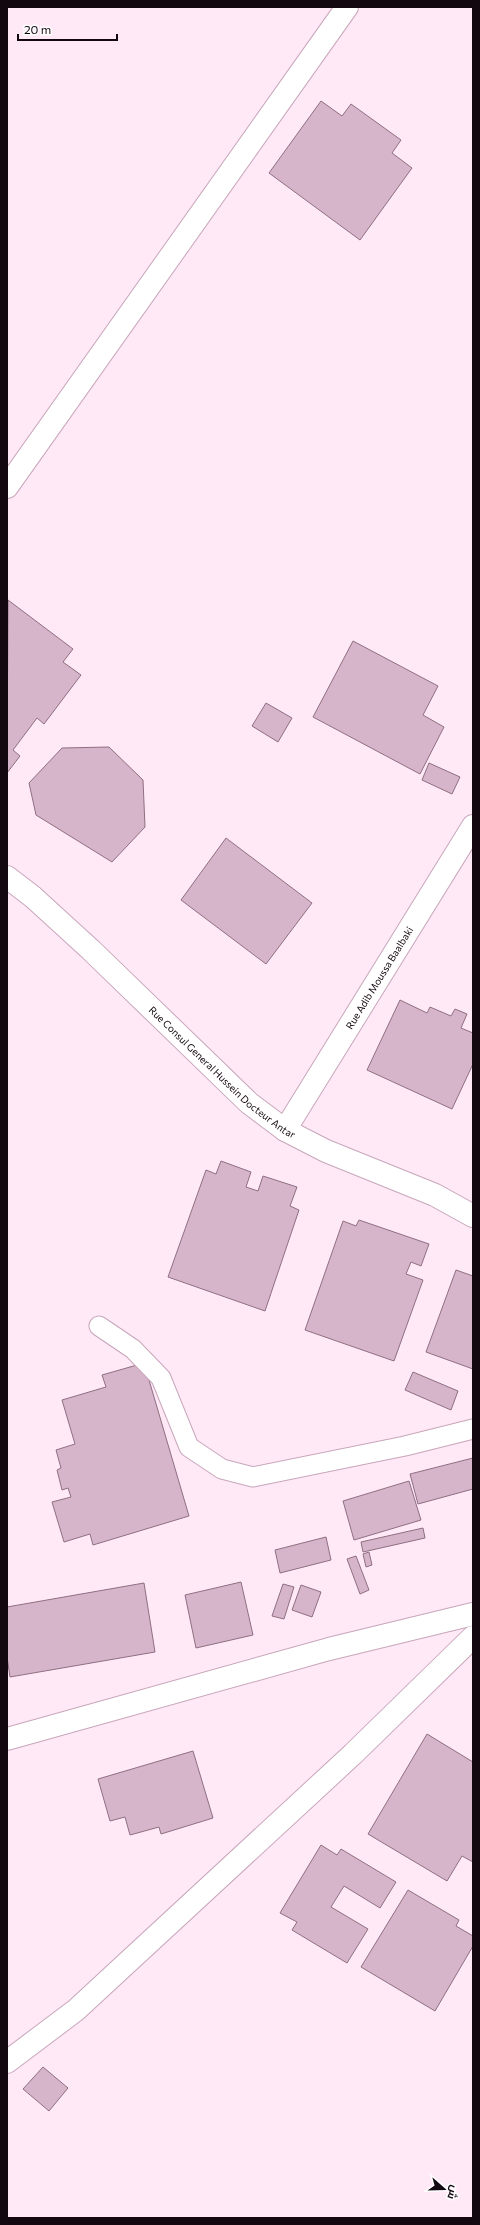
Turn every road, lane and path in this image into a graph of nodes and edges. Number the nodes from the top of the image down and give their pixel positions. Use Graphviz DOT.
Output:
graph roads {
  1 [pos="347,7"];
  2 [pos="7,487"];
  3 [pos="473,826"];
  4 [pos="7,877"];
  5 [pos="285,1130"];
  6 [pos="473,1216"];
  7 [pos="99,1326"];
  8 [pos="473,1429"];
  9 [pos="473,1614"];
  10 [pos="473,1636"];
  11 [pos="7,1739"];
  12 [pos="7,2062"];
  1 -- 2 [label="street"];
  3 -- 5 [label="street, Rue Adib Moussa Baalbaki"];
  4 -- 5 [label="street, Rue Consul General Hussein Docteur Antar"];
  5 -- 6 [label="street, Rue Consul General Hussein Docteur Antar"];
  7 -- 8 [label="lane"];
  9 -- 11 [label="street"];
  10 -- 12 [label="street"];
}
